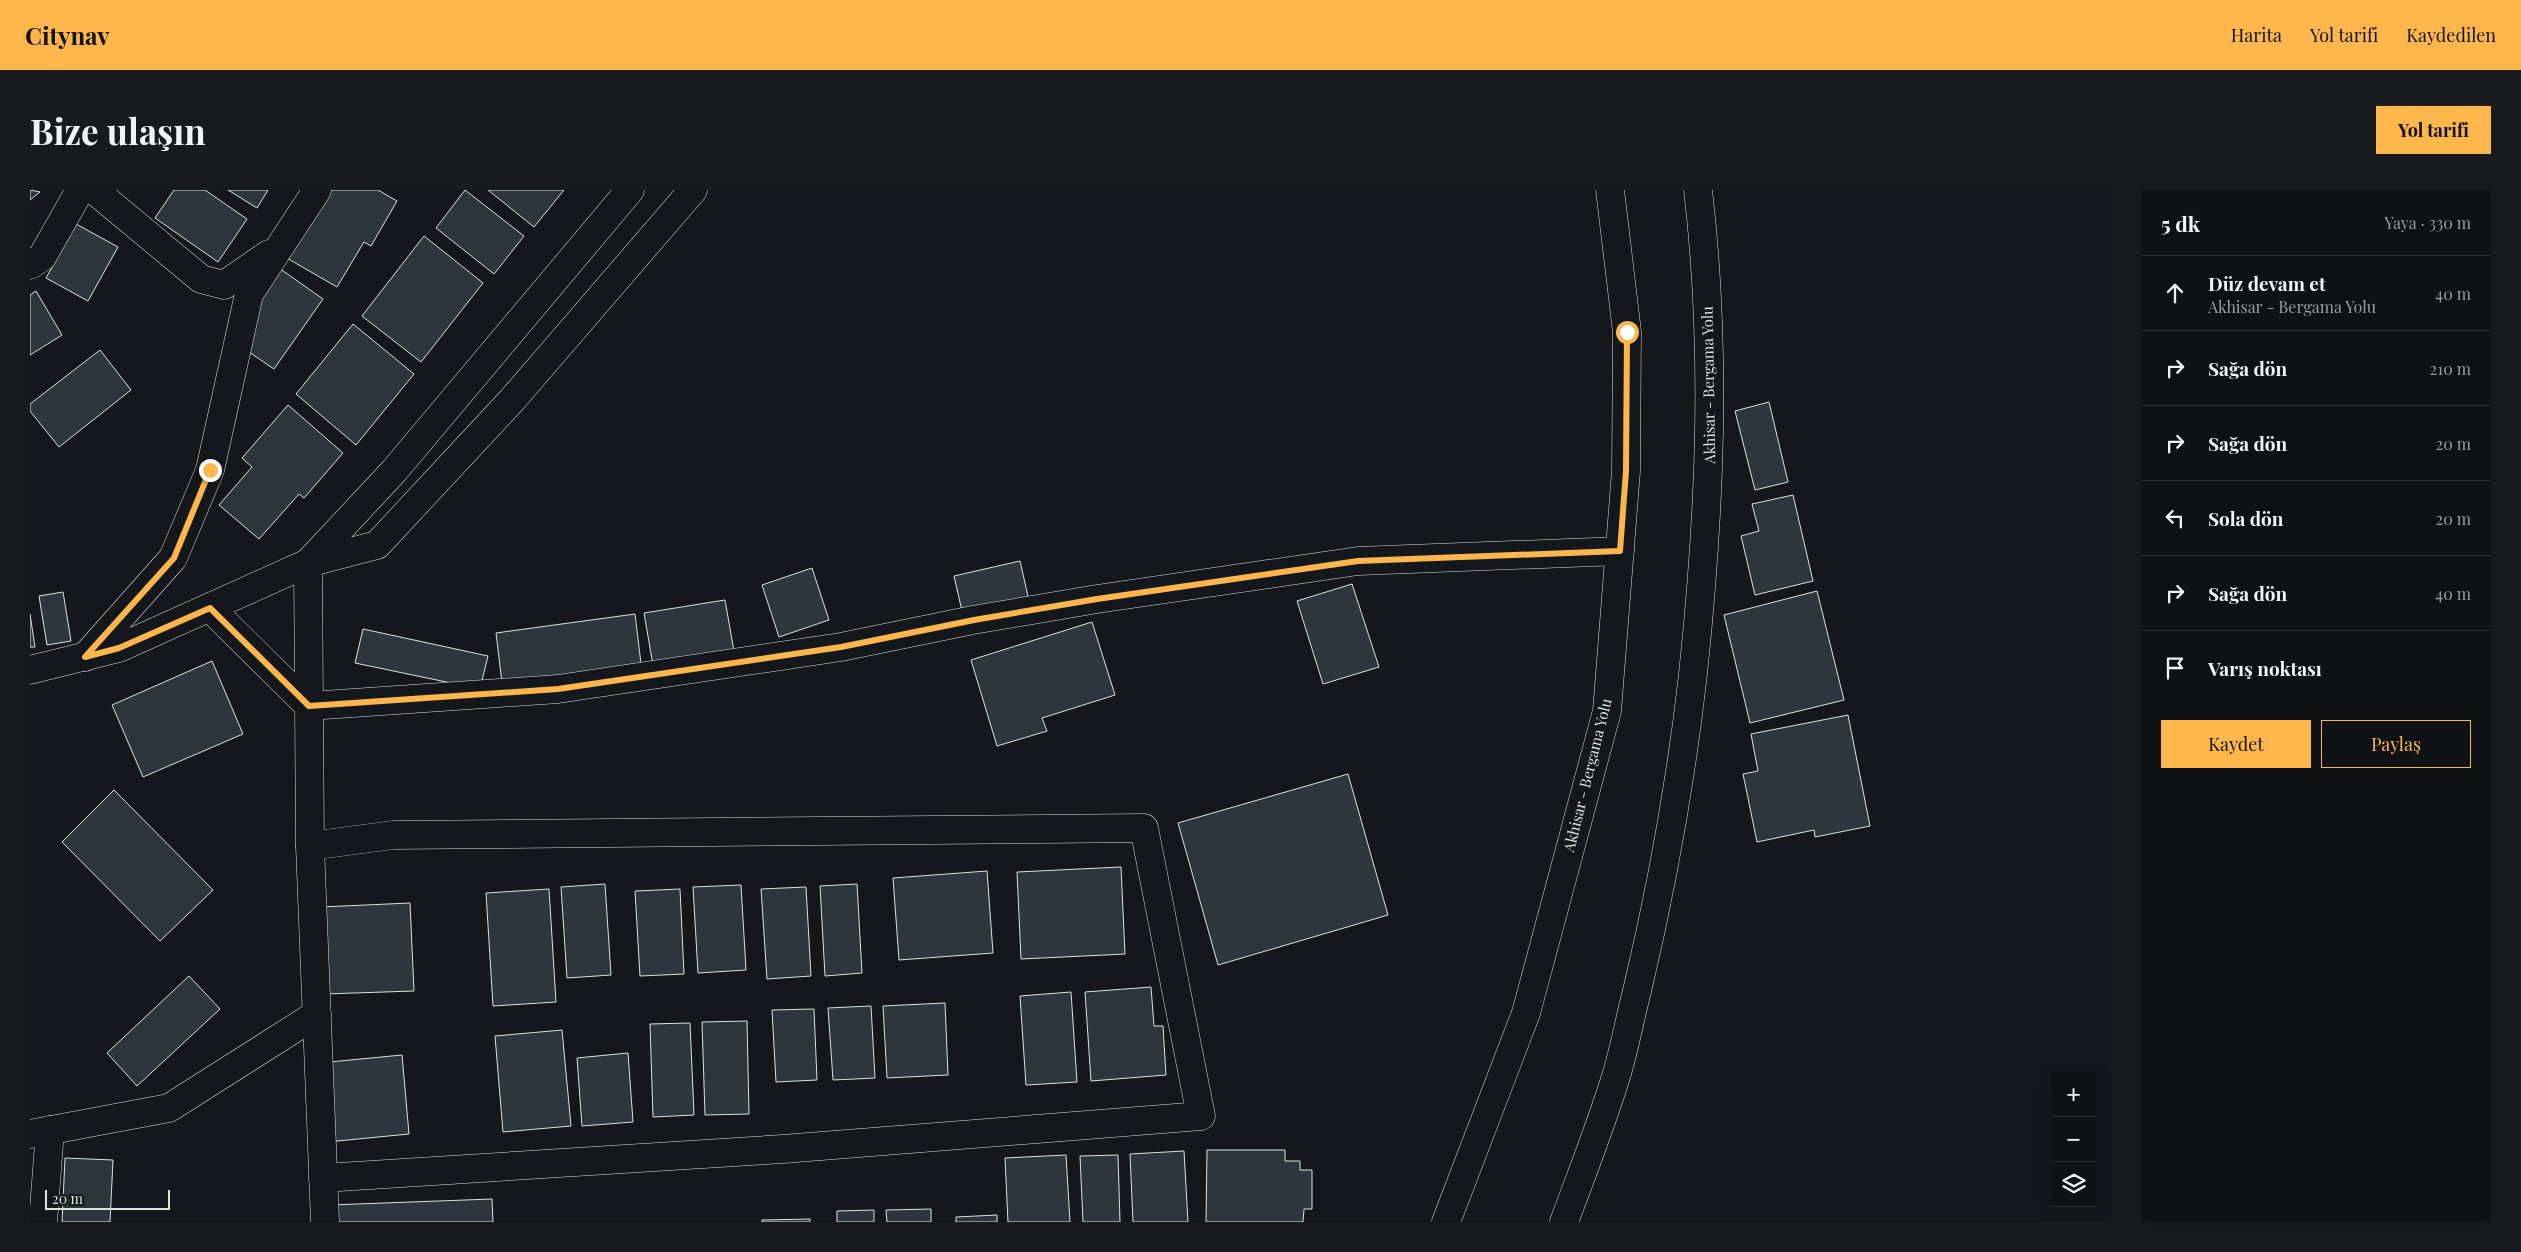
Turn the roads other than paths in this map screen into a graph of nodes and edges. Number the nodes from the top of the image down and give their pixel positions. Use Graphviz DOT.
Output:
graph roads {
  1 [pos="80,190"];
  2 [pos="94,190"];
  3 [pos="317,190"];
  4 [pos="630,190"];
  5 [pos="693,190"];
  6 [pos="1610,190"];
  7 [pos="1698,190"];
  8 [pos="280,246"];
  9 [pos="30,265"];
  10 [pos="1620,551"];
  11 [pos="308,563"];
  12 [pos="210,608"];
  13 [pos="85,657"];
  14 [pos="30,670"];
  15 [pos="309,706"];
  16 [pos="310,846"];
  17 [pos="317,1014"];
  18 [pos="40,1132"];
  19 [pos="323,1178"];
  20 [pos="42,1222"];
  21 [pos="325,1222"];
  22 [pos="1446,1222"];
  23 [pos="1564,1222"];
  1 -- 9 [label="street"];
  2 -- 8 [label="street"];
  3 -- 8 [label="street"];
  4 -- 11 [label="street"];
  5 -- 11 [label="street"];
  6 -- 10 [label="street, Akhisar - Bergama Yolu"];
  7 -- 23 [label="street, Akhisar - Bergama Yolu"];
  8 -- 13 [label="street"];
  10 -- 15 [label="street"];
  10 -- 22 [label="street, Akhisar - Bergama Yolu"];
  11 -- 12 [label="street"];
  11 -- 15 [label="street"];
  12 -- 13 [label="street"];
  12 -- 15 [label="street"];
  13 -- 14 [label="street"];
  15 -- 16 [label="street"];
  16 -- 17 [label="street"];
  16 -- 19 [label="street"];
  17 -- 18 [label="street"];
  17 -- 19 [label="street"];
  18 -- 20 [label="street"];
  19 -- 21 [label="street"];
}
